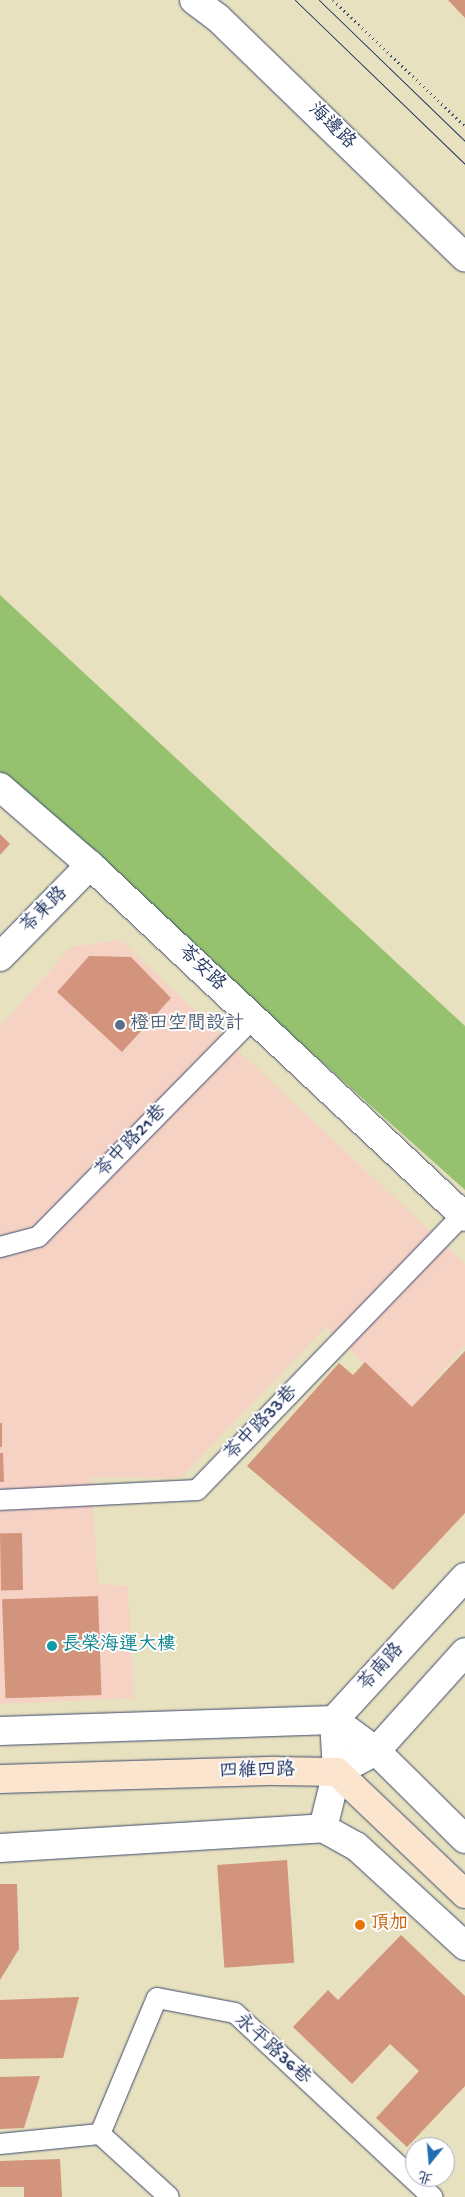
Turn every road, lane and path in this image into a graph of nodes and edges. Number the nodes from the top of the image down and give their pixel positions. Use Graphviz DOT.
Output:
graph roads {
  1 [pos="194,0"];
  2 [pos="332,0"];
  3 [pos="225,9"];
  4 [pos="465,126"];
  5 [pos="465,257"];
  6 [pos="0,787"];
  7 [pos="90,865"];
  8 [pos="0,957"];
  9 [pos="253,1018"];
  10 [pos="464,1216"];
  11 [pos="0,1247"];
  12 [pos="0,1500"];
  13 [pos="465,1578"];
  14 [pos="465,1652"];
  15 [pos="334,1720"];
  16 [pos="0,1731"];
  17 [pos="376,1751"];
  18 [pos="337,1772"];
  19 [pos="0,1779"];
  20 [pos="323,1828"];
  21 [pos="465,1839"];
  22 [pos="0,1848"];
  23 [pos="465,1894"];
  24 [pos="465,1946"];
  25 [pos="100,2134"];
  26 [pos="0,2144"];
  27 [pos="169,2197"];
  28 [pos="432,2197"];
  1 -- 3 [label="street, 海邊路"];
  2 -- 4 [label="path"];
  3 -- 5 [label="street, 海邊路"];
  6 -- 7 [label="street, 苓安路"];
  7 -- 8 [label="street, 苓東路"];
  7 -- 9 [label="street, 苓安路"];
  9 -- 10 [label="street, 苓安路"];
  9 -- 11 [label="lane, 苓中路21巷"];
  10 -- 12 [label="lane, 苓中路33巷"];
  13 -- 15 [label="street, 苓南路"];
  14 -- 17 [label="street"];
  15 -- 16 [label="street"];
  15 -- 17 [label="street"];
  15 -- 18 [label="street"];
  17 -- 18 [label="street"];
  17 -- 21 [label="street"];
  18 -- 19 [label="main road, 四維四路"];
  18 -- 20 [label="street"];
  18 -- 23 [label="main road"];
  20 -- 22 [label="street"];
  20 -- 24 [label="street"];
  25 -- 26 [label="lane"];
  25 -- 27 [label="lane"];
  25 -- 28 [label="lane, 永平路36巷"];
}
